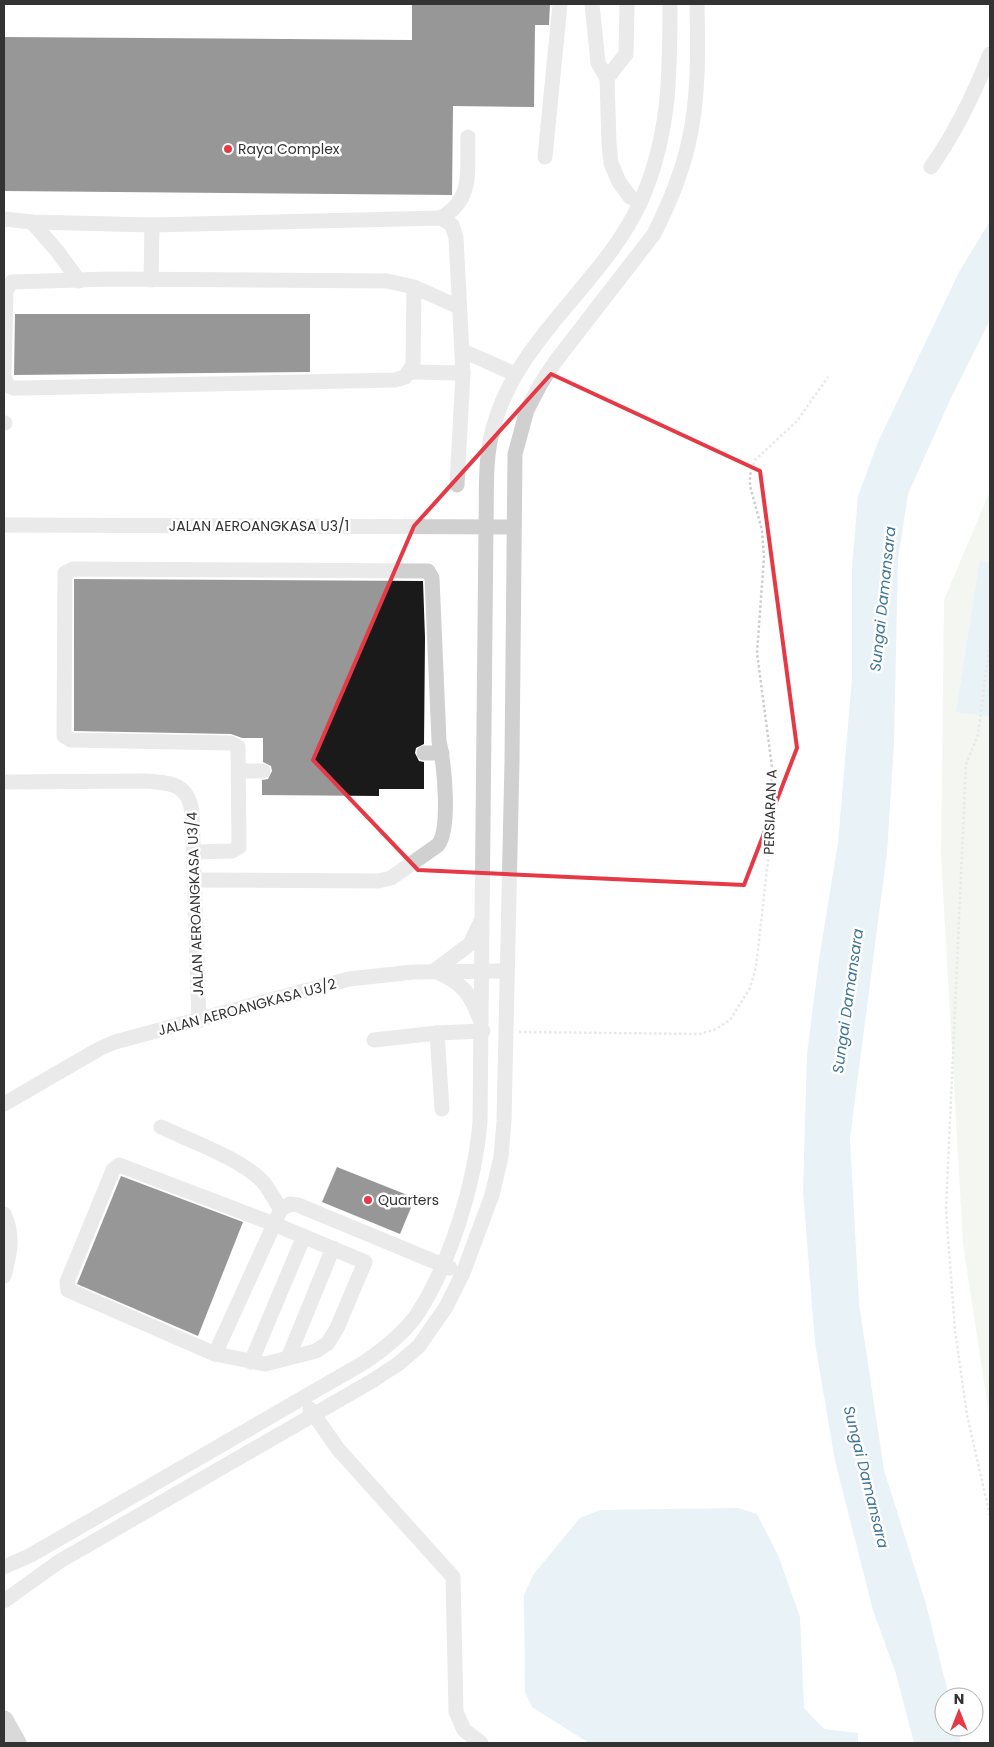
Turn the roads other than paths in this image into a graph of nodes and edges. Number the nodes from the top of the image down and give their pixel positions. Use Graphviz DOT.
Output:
graph roads {
  1 [pos="560,4"];
  2 [pos="592,4"];
  3 [pos="626,4"];
  4 [pos="670,4"];
  5 [pos="697,4"];
  6 [pos="990,54"];
  7 [pos="607,78"];
  8 [pos="468,137"];
  9 [pos="544,157"];
  10 [pos="931,167"];
  11 [pos="640,202"];
  12 [pos="441,218"];
  13 [pos="4,219"];
  14 [pos="32,222"];
  15 [pos="152,225"];
  16 [pos="79,280"];
  17 [pos="151,280"];
  18 [pos="414,287"];
  19 [pos="459,308"];
  20 [pos="463,352"];
  21 [pos="410,372"];
  22 [pos="463,373"];
  23 [pos="515,374"];
  24 [pos="457,485"];
  25 [pos="4,525"];
  26 [pos="486,527"];
  27 [pos="514,527"];
  28 [pos="424,753"];
  29 [pos="442,753"];
  30 [pos="240,771"];
  31 [pos="262,771"];
  32 [pos="4,782"];
  33 [pos="194,852"];
  34 [pos="195,880"];
  35 [pos="483,915"];
  36 [pos="483,970"];
  37 [pos="434,971"];
  38 [pos="506,971"];
  39 [pos="199,1020"];
  40 [pos="482,1028"];
  41 [pos="437,1033"];
  42 [pos="374,1040"];
  43 [pos="4,1104"];
  44 [pos="442,1109"];
  45 [pos="161,1127"];
  46 [pos="281,1209"];
  47 [pos="4,1214"];
  48 [pos="274,1224"];
  49 [pos="304,1236"];
  50 [pos="376,1237"];
  51 [pos="332,1248"];
  52 [pos="365,1262"];
  53 [pos="442,1265"];
  54 [pos="463,1272"];
  55 [pos="4,1276"];
  56 [pos="215,1354"];
  57 [pos="288,1358"];
  58 [pos="251,1362"];
  59 [pos="303,1399"];
  60 [pos="314,1416"];
  61 [pos="4,1567"];
  62 [pos="4,1601"];
  63 [pos="4,1720"];
  64 [pos="17,1743"];
  65 [pos="481,1743"];
  1 -- 9 [label="street"];
  2 -- 7 [label="street"];
  3 -- 7 [label="street"];
  4 -- 11 [label="street"];
  5 -- 27 [label="street"];
  6 -- 10 [label="street"];
  7 -- 11 [label="street"];
  8 -- 12 [label="street"];
  11 -- 23 [label="street"];
  12 -- 15 [label="street"];
  12 -- 19 [label="street"];
  13 -- 14 [label="street"];
  14 -- 15 [label="street"];
  14 -- 16 [label="street"];
  15 -- 17 [label="street"];
  16 -- 17 [label="street"];
  16 -- 21 [label="street"];
  17 -- 18 [label="street"];
  18 -- 19 [label="street"];
  18 -- 21 [label="street"];
  19 -- 20 [label="street"];
  20 -- 22 [label="street"];
  20 -- 23 [label="street"];
  21 -- 22 [label="street"];
  22 -- 24 [label="street"];
  23 -- 26 [label="street"];
  25 -- 26 [label="street, JALAN AEROANGKASA U3/1"];
  26 -- 27 [label="street, JALAN AEROANGKASA U3/1"];
  26 -- 35 [label="street"];
  27 -- 38 [label="street"];
  28 -- 29 [label="street"];
  29 -- 30 [label="street"];
  29 -- 34 [label="street"];
  30 -- 31 [label="street"];
  30 -- 33 [label="street"];
  32 -- 33 [label="street, JALAN AEROANGKASA U3/4"];
  33 -- 34 [label="street, JALAN AEROANGKASA U3/4"];
  34 -- 39 [label="street, JALAN AEROANGKASA U3/4"];
  35 -- 36 [label="street"];
  35 -- 37 [label="street"];
  36 -- 37 [label="street, JALAN AEROANGKASA U3/2"];
  36 -- 38 [label="street, JALAN AEROANGKASA U3/2"];
  36 -- 40 [label="street"];
  37 -- 39 [label="street, JALAN AEROANGKASA U3/2"];
  37 -- 40 [label="street"];
  38 -- 54 [label="street"];
  39 -- 43 [label="street, JALAN AEROANGKASA U3/2"];
  40 -- 41 [label="street"];
  40 -- 53 [label="street"];
  41 -- 42 [label="street"];
  41 -- 44 [label="street"];
  45 -- 46 [label="street"];
  46 -- 48 [label="street"];
  46 -- 50 [label="street"];
  47 -- 55 [label="street"];
  48 -- 49 [label="street"];
  48 -- 56 [label="street"];
  48 -- 56 [label="street"];
  49 -- 51 [label="street"];
  49 -- 58 [label="street"];
  50 -- 52 [label="street"];
  50 -- 53 [label="street"];
  51 -- 52 [label="street"];
  51 -- 57 [label="street"];
  52 -- 57 [label="street"];
  53 -- 54 [label="street"];
  53 -- 59 [label="street"];
  54 -- 60 [label="street"];
  56 -- 58 [label="street"];
  57 -- 58 [label="street"];
  59 -- 60 [label="street"];
  59 -- 61 [label="street"];
  60 -- 62 [label="street"];
  60 -- 65 [label="street"];
  63 -- 64 [label="main road"];
}
